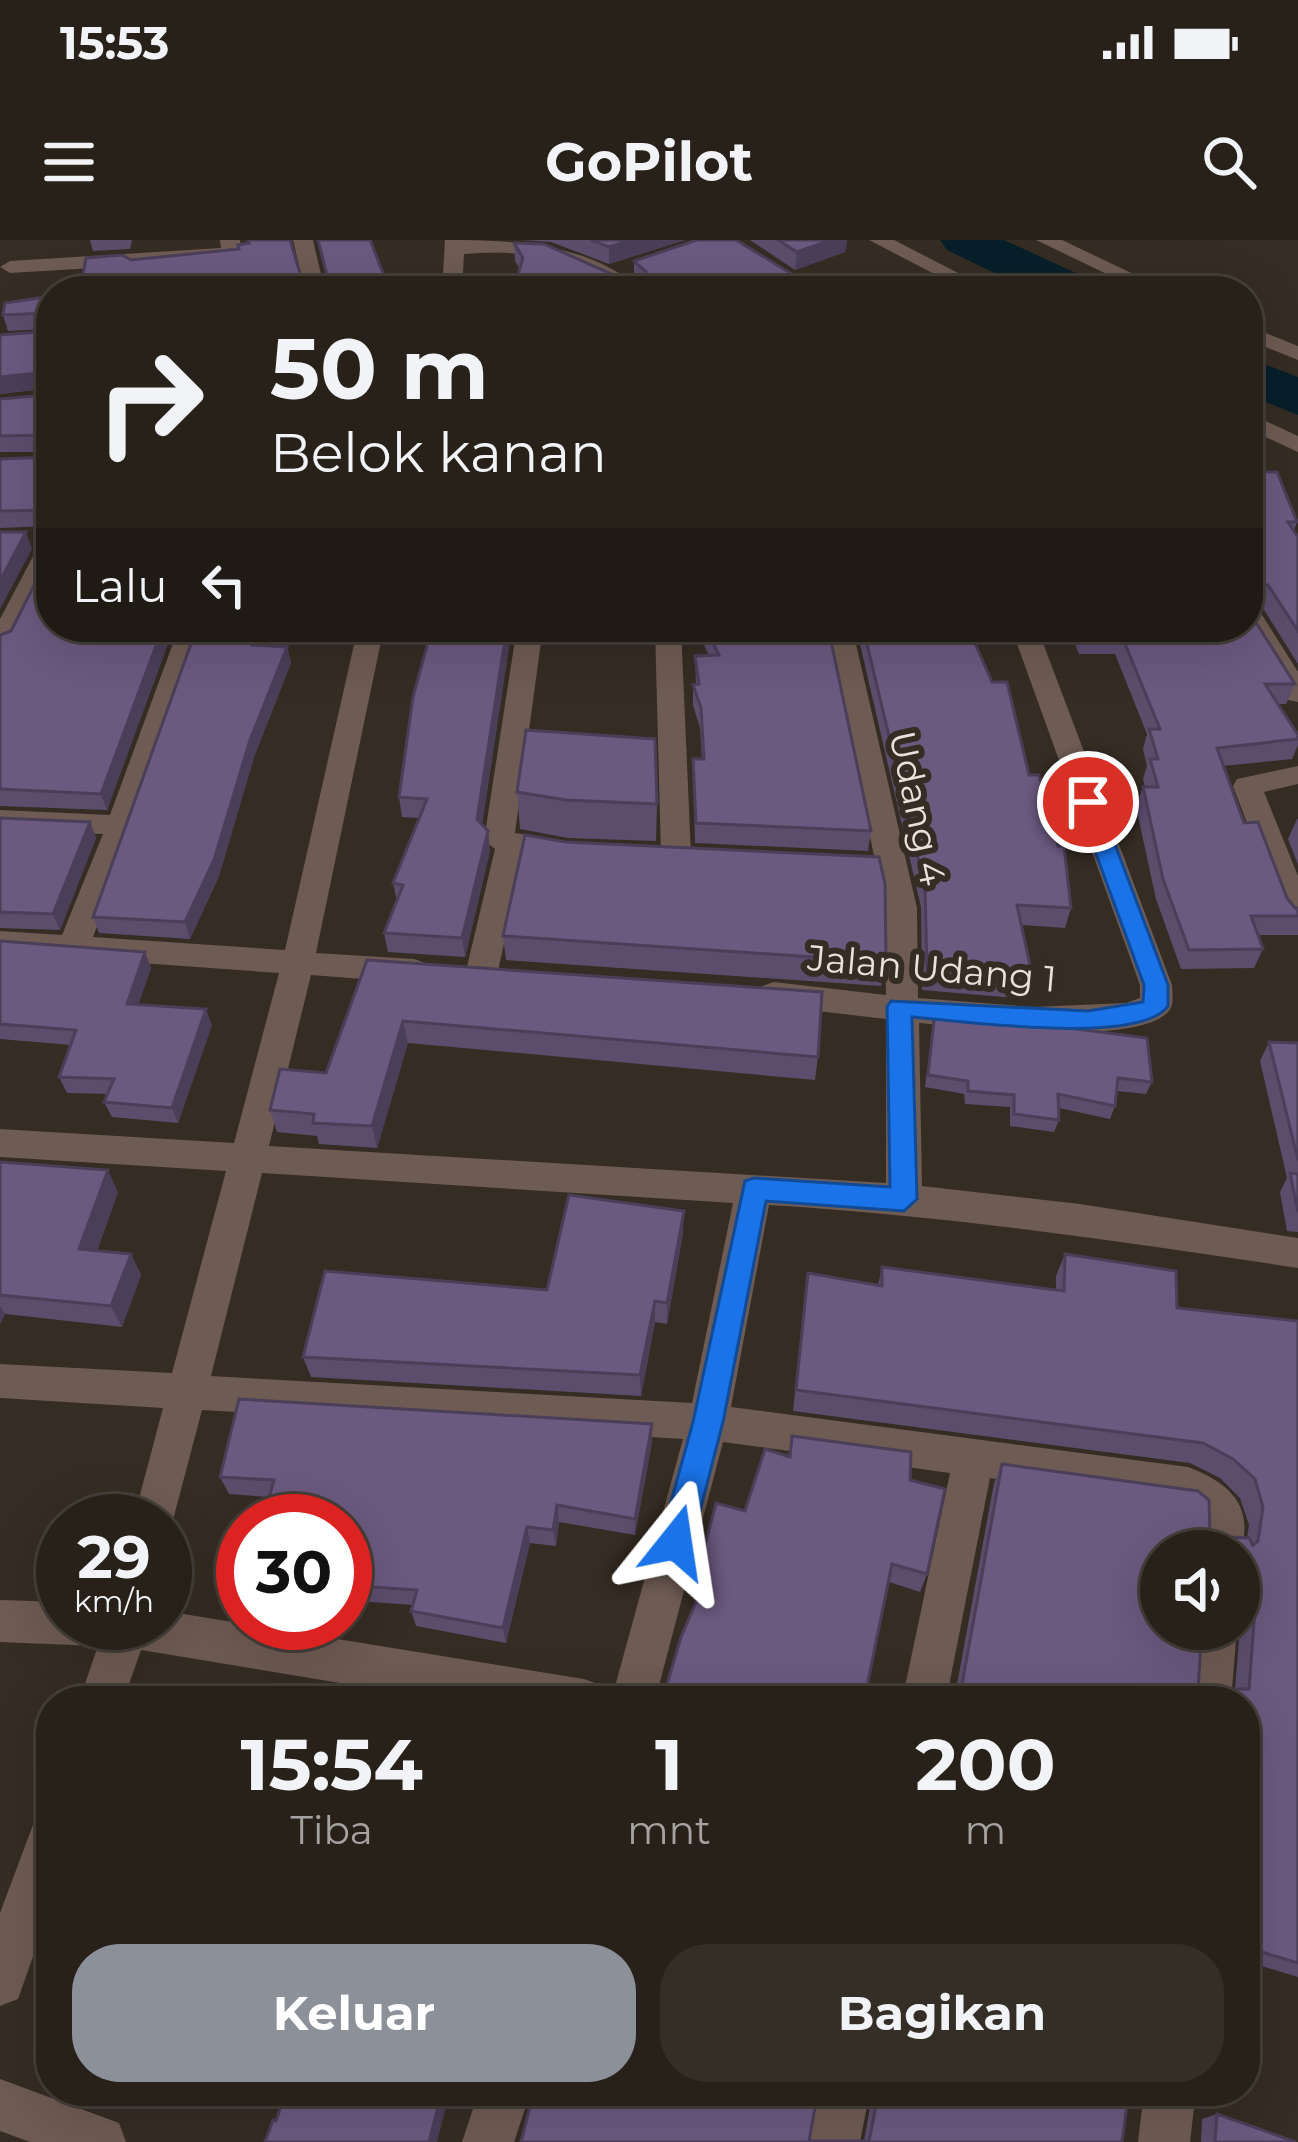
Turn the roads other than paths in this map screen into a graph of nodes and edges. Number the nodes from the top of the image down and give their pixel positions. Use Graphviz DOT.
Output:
graph roads {
  1 [pos="25,240"];
  2 [pos="230,240"];
  3 [pos="304,240"];
  4 [pos="879,240"];
  5 [pos="1047,240"];
  6 [pos="456,244"];
  7 [pos="573,259"];
  8 [pos="312,276"];
  9 [pos="453,276"];
  10 [pos="572,276"];
  11 [pos="609,276"];
  12 [pos="952,276"];
  13 [pos="1126,276"];
  14 [pos="5,277"];
  15 [pos="1263,339"];
  16 [pos="1298,354"];
  17 [pos="1263,428"];
  18 [pos="1298,445"];
  19 [pos="36,558"];
  20 [pos="1263,637"];
  21 [pos="2,638"];
  22 [pos="187,642"];
  23 [pos="368,642"];
  24 [pos="528,642"];
  25 [pos="669,642"];
  26 [pos="842,642"];
  27 [pos="1030,642"];
  28 [pos="1298,694"];
  29 [pos="1298,775"];
  30 [pos="0,820"];
  31 [pos="121,825"];
  32 [pos="511,844"];
  33 [pos="590,853"];
  34 [pos="676,856"];
  35 [pos="1298,915"];
  36 [pos="0,942"];
  37 [pos="74,946"];
  38 [pos="298,963"];
  39 [pos="741,991"];
  40 [pos="900,1007"];
  41 [pos="0,1143"];
  42 [pos="244,1162"];
  43 [pos="754,1189"];
  44 [pos="904,1199"];
  45 [pos="1298,1253"];
  46 [pos="0,1381"];
  47 [pos="186,1390"];
  48 [pos="708,1422"];
  49 [pos="974,1456"];
  50 [pos="161,1494"];
  51 [pos="1222,1530"];
  52 [pos="0,1622"];
  53 [pos="36,1623"];
  54 [pos="192,1636"];
  55 [pos="119,1650"];
  56 [pos="1213,1650"];
  57 [pos="106,1686"];
  58 [pos="494,1686"];
  59 [pos="636,1686"];
  60 [pos="927,1686"];
  61 [pos="1210,1686"];
  62 [pos="36,1881"];
  63 [pos="0,1981"];
  64 [pos="0,2105"];
  65 [pos="500,2106"];
  66 [pos="841,2106"];
  67 [pos="1168,2106"];
  68 [pos="100,2142"];
  69 [pos="488,2142"];
  70 [pos="834,2142"];
  71 [pos="1164,2142"];
  1 -- 14 [label="street"];
  2 -- 14 [label="street"];
  3 -- 8 [label="street"];
  4 -- 12 [label="street"];
  5 -- 13 [label="street"];
  6 -- 7 [label="street"];
  6 -- 9 [label="street"];
  7 -- 10 [label="street"];
  7 -- 11 [label="street"];
  15 -- 16 [label="street"];
  17 -- 18 [label="street"];
  19 -- 21 [label="street"];
  20 -- 28 [label="street"];
  22 -- 31 [label="street"];
  23 -- 38 [label="street"];
  24 -- 32 [label="street"];
  25 -- 34 [label="street"];
  26 -- 40 [label="street, Udang 4"];
  27 -- 40 [label="street, Jalan Udang 1"];
  29 -- 35 [label="street"];
  30 -- 31 [label="street"];
  31 -- 37 [label="street"];
  32 -- 33 [label="street"];
  32 -- 38 [label="street"];
  36 -- 37 [label="street"];
  37 -- 38 [label="street"];
  38 -- 42 [label="street"];
  39 -- 40 [label="street, Jalan Udang 1"];
  40 -- 44 [label="street, Udang 4"];
  41 -- 42 [label="street"];
  42 -- 43 [label="street"];
  42 -- 47 [label="street"];
  43 -- 44 [label="street"];
  43 -- 48 [label="street"];
  44 -- 45 [label="street"];
  46 -- 47 [label="street"];
  47 -- 48 [label="street"];
  47 -- 50 [label="street"];
  48 -- 49 [label="street"];
  48 -- 59 [label="street"];
  49 -- 51 [label="street"];
  49 -- 60 [label="street"];
  52 -- 53 [label="street"];
  54 -- 58 [label="street"];
  55 -- 57 [label="street"];
  56 -- 61 [label="street"];
  62 -- 63 [label="street"];
  64 -- 68 [label="street"];
  65 -- 69 [label="street"];
  66 -- 70 [label="street"];
  67 -- 71 [label="street"];
}
